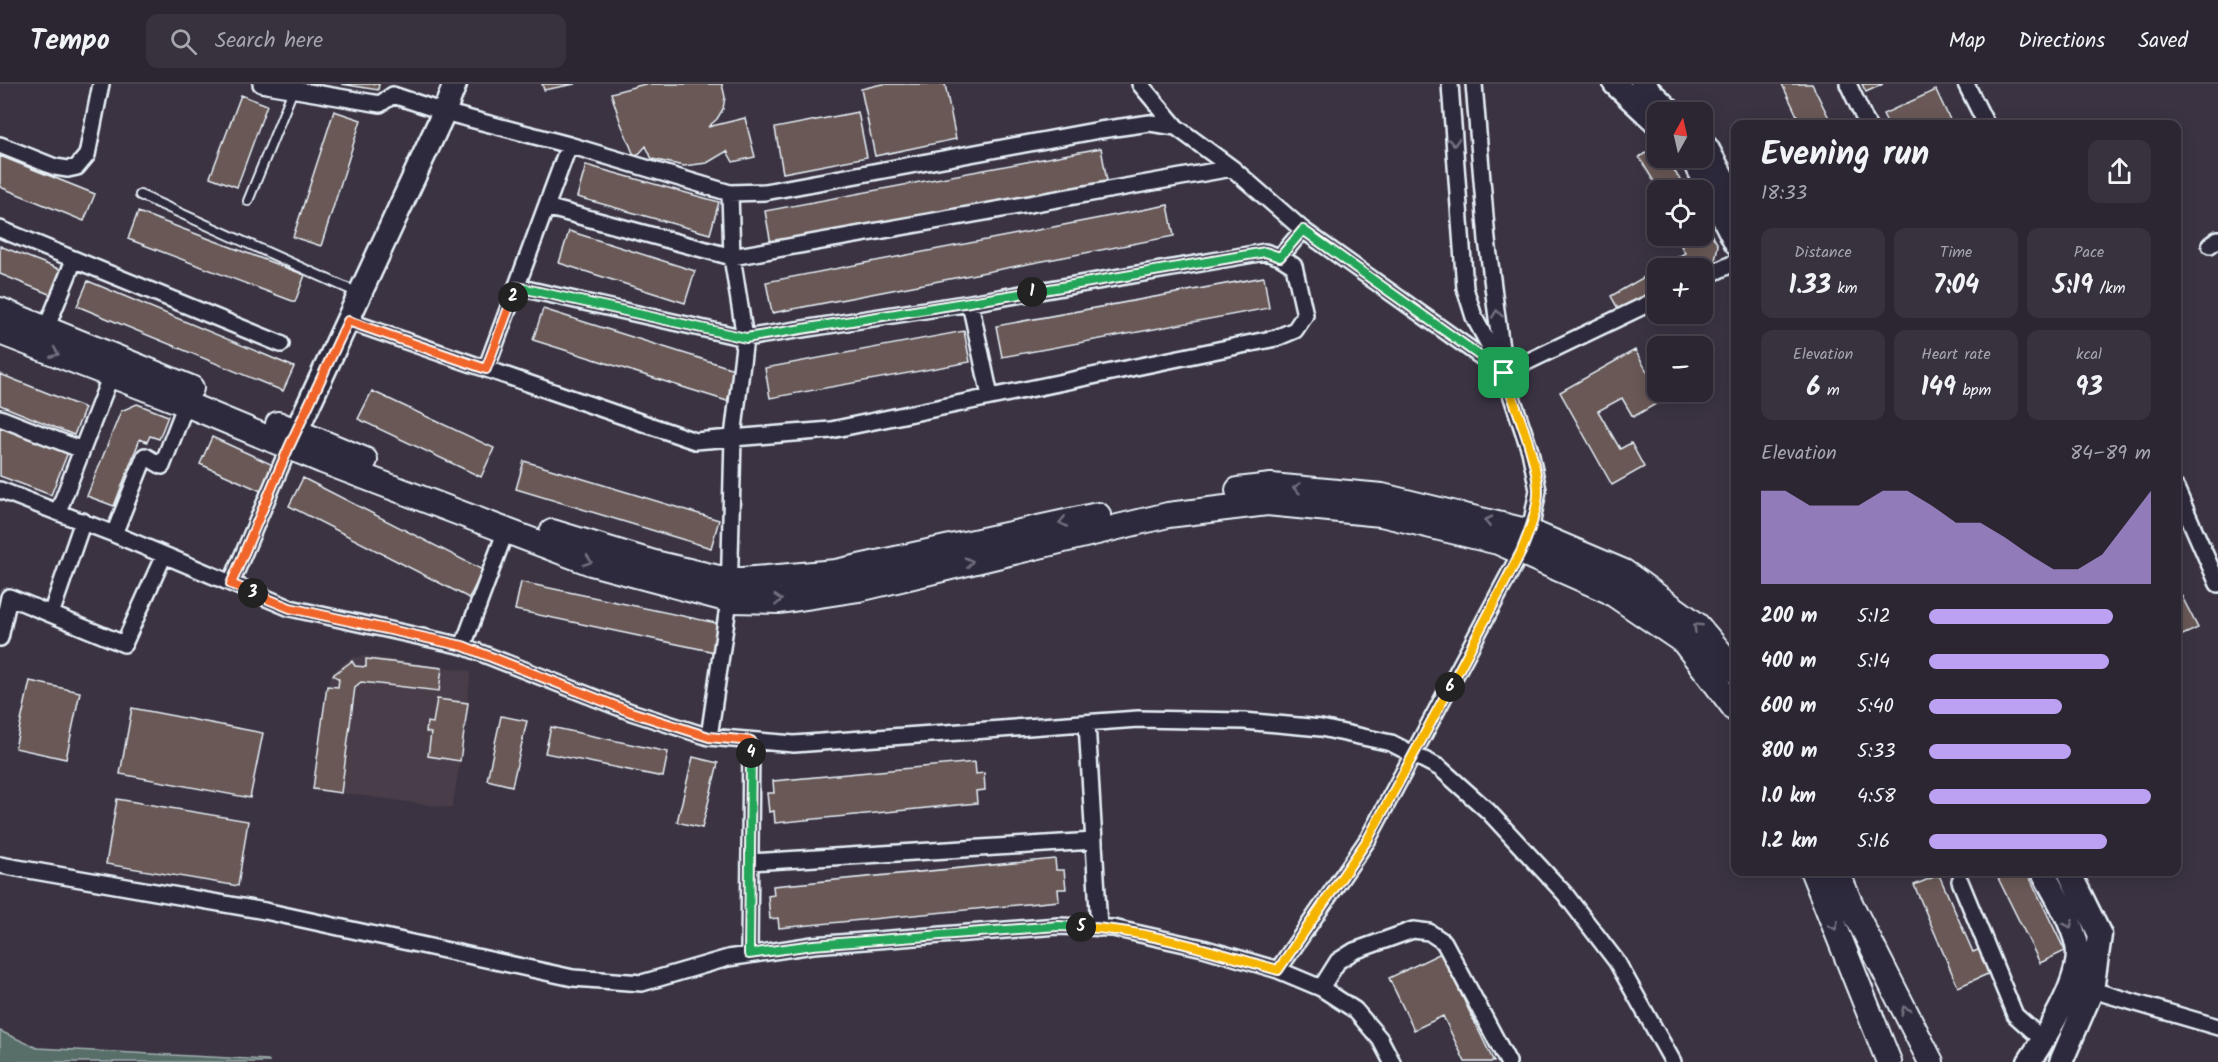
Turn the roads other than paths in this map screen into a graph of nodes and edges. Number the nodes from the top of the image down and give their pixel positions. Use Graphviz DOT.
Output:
graph roads {
  1 [pos="101,84"];
  2 [pos="261,84"];
  3 [pos="434,84"];
  4 [pos="455,84"];
  5 [pos="1140,84"];
  6 [pos="1450,84"];
  7 [pos="1474,84"];
  8 [pos="1615,84"];
  9 [pos="1642,84"];
  10 [pos="1848,84"];
  11 [pos="1966,84"];
  12 [pos="393,89"];
  13 [pos="293,90"];
  14 [pos="1661,102"];
  15 [pos="444,112"];
  16 [pos="1647,114"];
  17 [pos="1865,120"];
  18 [pos="1984,120"];
  19 [pos="1176,127"];
  20 [pos="569,145"];
  21 [pos="0,146"];
  22 [pos="1713,159"];
  23 [pos="1232,168"];
  24 [pos="1698,168"];
  25 [pos="1731,193"];
  26 [pos="730,194"];
  27 [pos="140,195"];
  28 [pos="248,201"];
  29 [pos="546,207"];
  30 [pos="0,229"];
  31 [pos="1303,230"];
  32 [pos="1731,233"];
  33 [pos="732,257"];
  34 [pos="1280,257"];
  35 [pos="74,260"];
  36 [pos="1731,264"];
  37 [pos="1713,273"];
  38 [pos="517,287"];
  39 [pos="361,295"];
  40 [pos="970,303"];
  41 [pos="1647,304"];
  42 [pos="0,310"];
  43 [pos="348,321"];
  44 [pos="46,329"];
  45 [pos="0,332"];
  46 [pos="746,338"];
  47 [pos="281,344"];
  48 [pos="486,369"];
  49 [pos="1504,373"];
  50 [pos="111,375"];
  51 [pos="990,396"];
  52 [pos="186,404"];
  53 [pos="0,418"];
  54 [pos="733,437"];
  55 [pos="293,439"];
  56 [pos="82,450"];
  57 [pos="0,490"];
  58 [pos="2181,499"];
  59 [pos="58,512"];
  60 [pos="83,521"];
  61 [pos="506,530"];
  62 [pos="114,534"];
  63 [pos="1525,542"];
  64 [pos="164,555"];
  65 [pos="231,584"];
  66 [pos="2218,584"];
  67 [pos="730,590"];
  68 [pos="51,614"];
  69 [pos="0,638"];
  70 [pos="463,646"];
  71 [pos="1731,665"];
  72 [pos="1731,703"];
  73 [pos="1087,723"];
  74 [pos="709,737"];
  75 [pos="751,741"];
  76 [pos="1414,755"];
  77 [pos="1094,841"];
  78 [pos="750,862"];
  79 [pos="0,865"];
  80 [pos="1815,876"];
  81 [pos="1840,876"];
  82 [pos="2045,876"];
  83 [pos="2071,876"];
  84 [pos="1960,881"];
  85 [pos="1099,928"];
  86 [pos="749,954"];
  87 [pos="1278,970"];
  88 [pos="1321,988"];
  89 [pos="2092,990"];
  90 [pos="2218,1027"];
  91 [pos="2043,1040"];
  92 [pos="1392,1062"];
  93 [pos="1508,1062"];
  94 [pos="1673,1062"];
  95 [pos="1889,1062"];
  96 [pos="1931,1062"];
  97 [pos="2029,1062"];
  98 [pos="2061,1062"];
  1 -- 21 [label="street"];
  2 -- 13 [label="street"];
  3 -- 15 [label="main road"];
  4 -- 15 [label="main road"];
  5 -- 19 [label="street"];
  6 -- 49 [label="street, one-way"];
  49 -- 7 [label="street, one-way"];
  8 -- 16 [label="main road"];
  9 -- 14 [label="main road"];
  10 -- 17 [label="street"];
  11 -- 18 [label="street"];
  12 -- 13 [label="street"];
  12 -- 15 [label="street"];
  13 -- 28 [label="lane"];
  15 -- 20 [label="street"];
  15 -- 39 [label="main road"];
  19 -- 23 [label="street"];
  19 -- 26 [label="street"];
  20 -- 26 [label="street"];
  20 -- 29 [label="street"];
  22 -- 25 [label="main road"];
  23 -- 31 [label="street"];
  23 -- 33 [label="street"];
  24 -- 32 [label="main road"];
  26 -- 33 [label="street"];
  27 -- 39 [label="lane"];
  29 -- 33 [label="street"];
  29 -- 38 [label="street"];
  30 -- 35 [label="street"];
  31 -- 34 [label="street"];
  31 -- 49 [label="street"];
  33 -- 46 [label="street"];
  34 -- 40 [label="street"];
  34 -- 51 [label="street"];
  35 -- 44 [label="street"];
  35 -- 47 [label="street"];
  36 -- 37 [label="street"];
  38 -- 46 [label="street"];
  38 -- 48 [label="street"];
  39 -- 43 [label="main road"];
  40 -- 46 [label="street"];
  40 -- 51 [label="street"];
  41 -- 49 [label="street"];
  42 -- 44 [label="main road"];
  43 -- 48 [label="street"];
  43 -- 55 [label="main road"];
  44 -- 55 [label="main road"];
  45 -- 50 [label="main road, one-way"];
  46 -- 54 [label="street"];
  48 -- 54 [label="street"];
  49 -- 63 [label="street"];
  50 -- 52 [label="main road"];
  50 -- 56 [label="street"];
  51 -- 54 [label="street"];
  52 -- 55 [label="main road"];
  52 -- 62 [label="street"];
  53 -- 56 [label="street"];
  54 -- 67 [label="street"];
  55 -- 61 [label="main road"];
  55 -- 65 [label="street"];
  55 -- 67 [label="main road"];
  56 -- 59 [label="street"];
  57 -- 59 [label="street"];
  58 -- 66 [label="street"];
  59 -- 60 [label="street"];
  60 -- 62 [label="street"];
  60 -- 68 [label="street"];
  61 -- 67 [label="main road, one-way"];
  61 -- 70 [label="street"];
  62 -- 64 [label="street"];
  63 -- 67 [label="main road"];
  71 -- 63 [label="main road, one-way"];
  63 -- 72 [label="main road"];
  63 -- 76 [label="street"];
  64 -- 65 [label="street"];
  64 -- 68 [label="street"];
  65 -- 70 [label="street"];
  67 -- 74 [label="street"];
  68 -- 69 [label="street"];
  70 -- 74 [label="street"];
  73 -- 75 [label="street"];
  73 -- 76 [label="street"];
  73 -- 77 [label="street"];
  74 -- 75 [label="street"];
  75 -- 78 [label="street"];
  76 -- 87 [label="street"];
  76 -- 94 [label="street"];
  77 -- 78 [label="street"];
  77 -- 85 [label="street"];
  78 -- 86 [label="street"];
  79 -- 86 [label="street"];
  80 -- 95 [label="main road, one-way"];
  96 -- 81 [label="main road, one-way"];
  82 -- 91 [label="main road, one-way"];
  83 -- 89 [label="main road"];
  84 -- 91 [label="street"];
  85 -- 86 [label="street"];
  85 -- 87 [label="street"];
  87 -- 88 [label="street"];
  88 -- 92 [label="street"];
  88 -- 93 [label="street"];
  89 -- 90 [label="street"];
  89 -- 98 [label="main road"];
  91 -- 97 [label="main road"];
}
